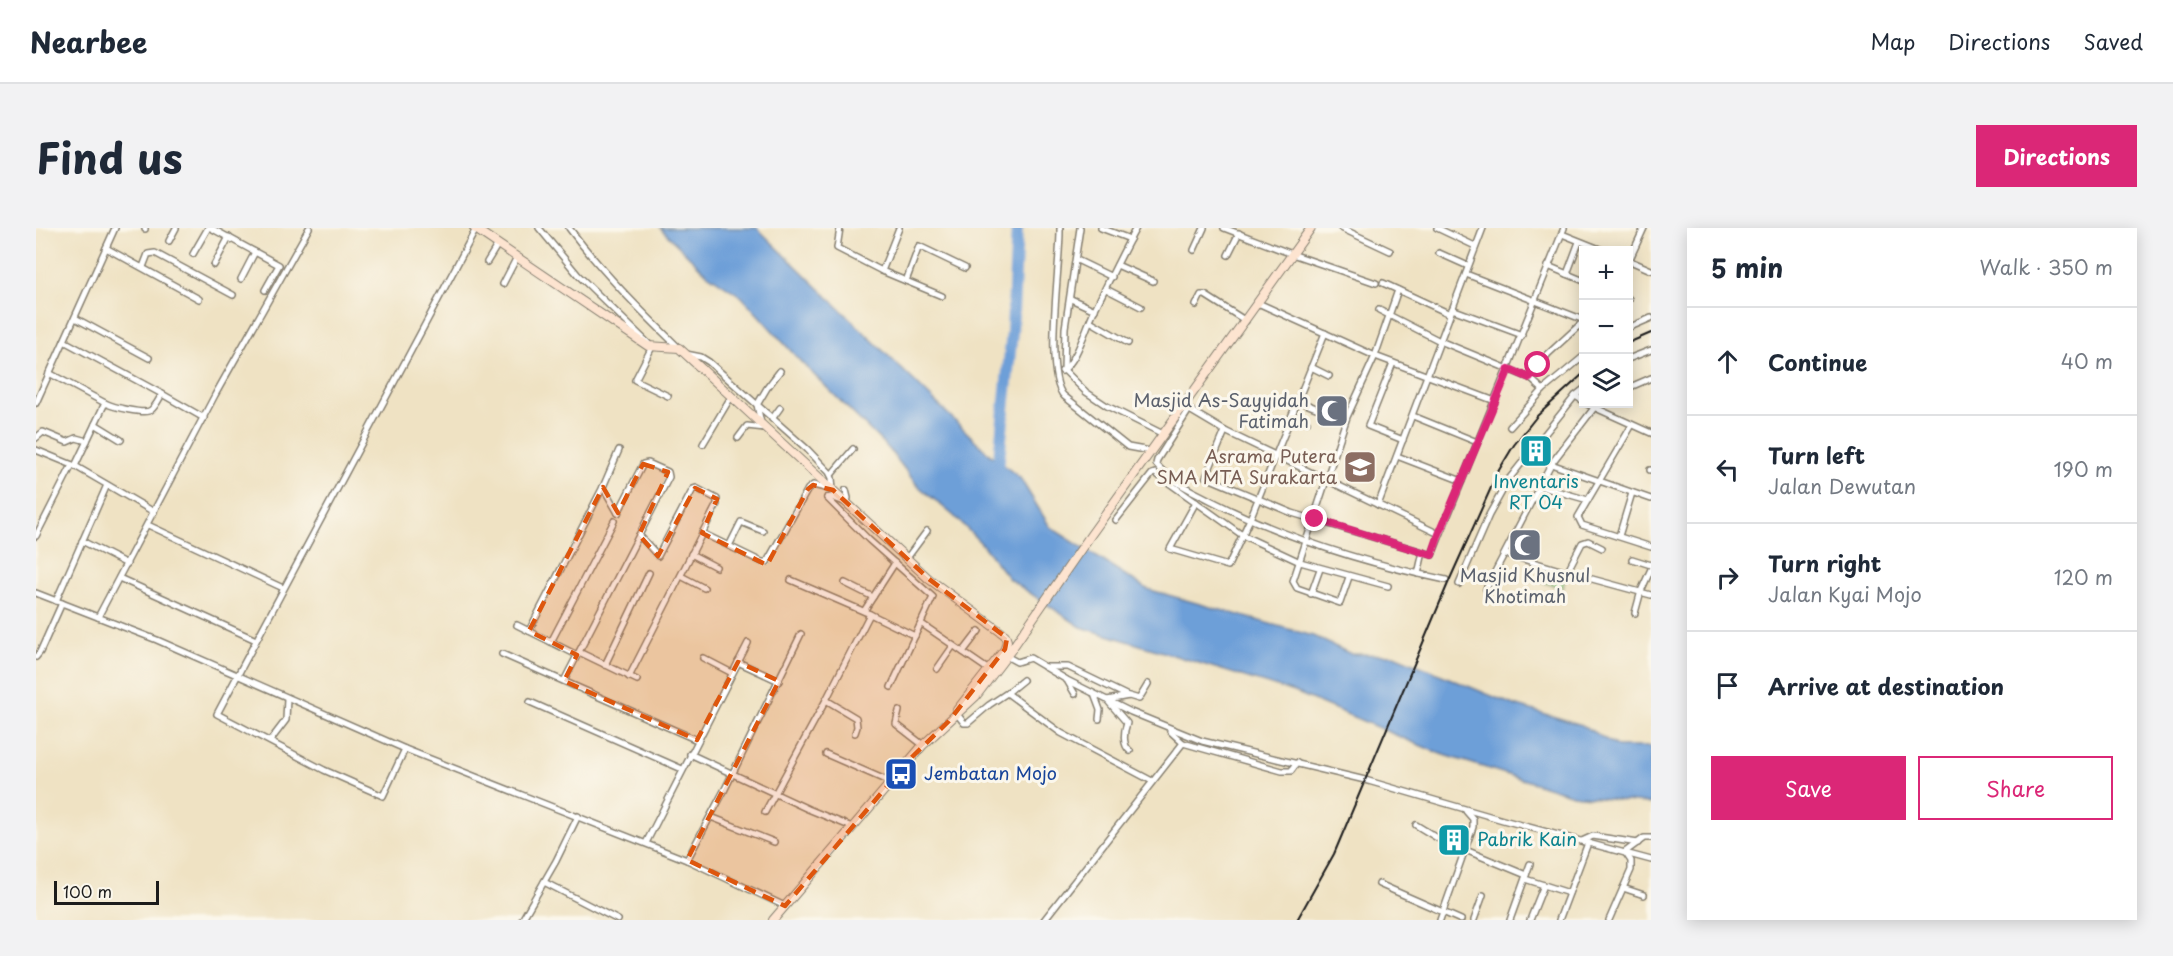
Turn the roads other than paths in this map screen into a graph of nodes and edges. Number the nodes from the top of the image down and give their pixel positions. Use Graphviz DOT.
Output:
graph roads {
  1 [pos="115,228"];
  2 [pos="176,228"];
  3 [pos="210,228"];
  4 [pos="309,228"];
  5 [pos="539,228"];
  6 [pos="569,228"];
  7 [pos="840,228"];
  8 [pos="899,228"];
  9 [pos="1060,228"];
  10 [pos="1080,228"];
  11 [pos="1101,228"];
  12 [pos="1136,228"];
  13 [pos="1204,228"];
  14 [pos="1224,228"];
  15 [pos="1311,228"];
  16 [pos="1341,228"];
  17 [pos="1437,228"];
  18 [pos="1483,228"];
  19 [pos="1643,228"];
  20 [pos="475,229"];
  21 [pos="1237,231"];
  22 [pos="1563,231"];
  23 [pos="229,237"];
  24 [pos="1130,239"];
  25 [pos="169,241"];
  26 [pos="1579,242"];
  27 [pos="498,244"];
  28 [pos="1475,246"];
  29 [pos="1590,246"];
  30 [pos="106,248"];
  31 [pos="1194,250"];
  32 [pos="1390,251"];
  33 [pos="255,252"];
  34 [pos="1633,252"];
  35 [pos="1439,253"];
  36 [pos="193,254"];
  37 [pos="1292,254"];
  38 [pos="1228,255"];
  39 [pos="517,257"];
  40 [pos="1077,260"];
  41 [pos="487,262"];
  42 [pos="1633,263"];
  43 [pos="214,265"];
  44 [pos="1117,265"];
  45 [pos="1468,266"];
  46 [pos="1548,266"];
  47 [pos="142,267"];
  48 [pos="965,268"];
  49 [pos="1651,270"];
  50 [pos="882,271"];
  51 [pos="1466,274"];
  52 [pos="1567,274"];
  53 [pos="1112,277"];
  54 [pos="241,279"];
  55 [pos="1579,279"];
  56 [pos="906,281"];
  57 [pos="1153,281"];
  58 [pos="503,284"];
  59 [pos="1106,289"];
  60 [pos="265,290"];
  61 [pos="1398,290"];
  62 [pos="233,295"];
  63 [pos="942,296"];
  64 [pos="199,299"];
  65 [pos="1071,299"];
  66 [pos="1534,301"];
  67 [pos="1258,303"];
  68 [pos="1196,305"];
  69 [pos="1141,307"];
  70 [pos="1095,310"];
  71 [pos="1379,310"];
  72 [pos="1451,311"];
  73 [pos="1389,316"];
  74 [pos="75,318"];
  75 [pos="1579,318"];
  76 [pos="1651,318"];
  77 [pos="1090,321"];
  78 [pos="1246,321"];
  79 [pos="1579,325"];
  80 [pos="1633,326"];
  81 [pos="1325,333"];
  82 [pos="1522,335"];
  83 [pos="64,341"];
  84 [pos="1440,341"];
  85 [pos="1128,344"];
  86 [pos="655,347"];
  87 [pos="1651,350"];
  88 [pos="682,351"];
  89 [pos="1375,356"];
  90 [pos="1633,357"];
  91 [pos="149,358"];
  92 [pos="1579,360"];
  93 [pos="1393,363"];
  94 [pos="1311,367"];
  95 [pos="1509,369"];
  96 [pos="1064,370"];
  97 [pos="780,371"];
  98 [pos="50,373"];
  99 [pos="1055,375"];
  100 [pos="1329,376"];
  101 [pos="1427,376"];
  102 [pos="1530,378"];
  103 [pos="1651,378"];
  104 [pos="1633,386"];
  105 [pos="39,388"];
  106 [pos="1543,390"];
  107 [pos="1579,393"];
  108 [pos="162,394"];
  109 [pos="668,396"];
  110 [pos="1575,396"];
  111 [pos="732,397"];
  112 [pos="1579,398"];
  113 [pos="1298,401"];
  114 [pos="1495,401"];
  115 [pos="36,403"];
  116 [pos="105,404"];
  117 [pos="757,405"];
  118 [pos="780,408"];
  119 [pos="1185,408"];
  120 [pos="1316,408"];
  121 [pos="1594,408"];
  122 [pos="1292,415"];
  123 [pos="1413,416"];
  124 [pos="204,418"];
  125 [pos="772,419"];
  126 [pos="1307,422"];
  127 [pos="95,424"];
  128 [pos="1632,425"];
  129 [pos="764,426"];
  130 [pos="1510,427"];
  131 [pos="1225,431"];
  132 [pos="1651,433"];
  133 [pos="1163,434"];
  134 [pos="36,438"];
  135 [pos="738,438"];
  136 [pos="121,440"];
  137 [pos="1403,440"];
  138 [pos="87,441"];
  139 [pos="1477,441"];
  140 [pos="703,444"];
  141 [pos="853,449"];
  142 [pos="36,450"];
  143 [pos="619,450"];
  144 [pos="1529,452"];
  145 [pos="1148,454"];
  146 [pos="1275,454"];
  147 [pos="1397,456"];
  148 [pos="1551,464"];
  149 [pos="74,466"];
  150 [pos="831,475"];
  151 [pos="1326,478"];
  152 [pos="1601,480"];
  153 [pos="1462,482"];
  154 [pos="107,485"];
  155 [pos="1539,486"];
  156 [pos="603,487"];
  157 [pos="834,490"];
  158 [pos="846,490"];
  159 [pos="1632,493"];
  160 [pos="1256,499"];
  161 [pos="1651,499"];
  162 [pos="1588,500"];
  163 [pos="1196,502"];
  164 [pos="847,503"];
  165 [pos="1378,505"];
  166 [pos="154,512"];
  167 [pos="1250,519"];
  168 [pos="1315,519"];
  169 [pos="1116,520"];
  170 [pos="614,521"];
  171 [pos="148,525"];
  172 [pos="763,531"];
  173 [pos="927,531"];
  174 [pos="702,533"];
  175 [pos="1439,534"];
  176 [pos="639,535"];
  177 [pos="1242,535"];
  178 [pos="36,536"];
  179 [pos="1619,536"];
  180 [pos="1307,541"];
  181 [pos="82,542"];
  182 [pos="729,546"];
  183 [pos="1651,547"];
  184 [pos="1602,548"];
  185 [pos="1423,552"];
  186 [pos="692,554"];
  187 [pos="1506,554"];
  188 [pos="907,558"];
  189 [pos="1632,559"];
  190 [pos="1300,562"];
  191 [pos="895,563"];
  192 [pos="127,564"];
  193 [pos="716,567"];
  194 [pos="1651,567"];
  195 [pos="1320,568"];
  196 [pos="1567,572"];
  197 [pos="649,573"];
  198 [pos="1418,574"];
  199 [pos="681,576"];
  200 [pos="1349,577"];
  201 [pos="119,578"];
  202 [pos="791,580"];
  203 [pos="1446,580"];
  204 [pos="845,583"];
  205 [pos="1459,584"];
  206 [pos="1388,586"];
  207 [pos="283,588"];
  208 [pos="704,588"];
  209 [pos="1486,589"];
  210 [pos="1641,591"];
  211 [pos="36,593"];
  212 [pos="1311,594"];
  213 [pos="1651,594"];
  214 [pos="873,597"];
  215 [pos="59,602"];
  216 [pos="867,612"];
  217 [pos="1635,613"];
  218 [pos="98,617"];
  219 [pos="922,624"];
  220 [pos="517,625"];
  221 [pos="529,631"];
  222 [pos="979,632"];
  223 [pos="801,634"];
  224 [pos="915,636"];
  225 [pos="256,640"];
  226 [pos="551,642"];
  227 [pos="748,643"];
  228 [pos="953,646"];
  229 [pos="963,652"];
  230 [pos="502,654"];
  231 [pos="578,654"];
  232 [pos="1006,656"];
  233 [pos="36,657"];
  234 [pos="703,658"];
  235 [pos="738,662"];
  236 [pos="605,665"];
  237 [pos="1043,668"];
  238 [pos="937,669"];
  239 [pos="989,670"];
  240 [pos="732,673"];
  241 [pos="238,676"];
  242 [pos="629,677"];
  243 [pos="637,680"];
  244 [pos="1023,680"];
  245 [pos="1067,680"];
  246 [pos="564,681"];
  247 [pos="779,681"];
  248 [pos="1148,684"];
  249 [pos="891,687"];
  250 [pos="1007,693"];
  251 [pos="1075,693"];
  252 [pos="1094,694"];
  253 [pos="1129,696"];
  254 [pos="287,698"];
  255 [pos="826,700"];
  256 [pos="1107,700"];
  257 [pos="530,702"];
  258 [pos="899,711"];
  259 [pos="957,714"];
  260 [pos="1099,719"];
  261 [pos="949,721"];
  262 [pos="1166,728"];
  263 [pos="855,733"];
  264 [pos="697,740"];
  265 [pos="270,741"];
  266 [pos="1183,743"];
  267 [pos="923,745"];
  268 [pos="405,749"];
  269 [pos="1130,751"];
  270 [pos="690,754"];
  271 [pos="826,754"];
  272 [pos="1297,763"];
  273 [pos="682,769"];
  274 [pos="732,775"];
  275 [pos="1152,781"];
  276 [pos="890,782"];
  277 [pos="775,793"];
  278 [pos="1464,809"];
  279 [pos="765,812"];
  280 [pos="578,816"];
  281 [pos="711,817"];
  282 [pos="1416,825"];
  283 [pos="852,827"];
  284 [pos="1651,837"];
  285 [pos="774,842"];
  286 [pos="1585,842"];
  287 [pos="646,843"];
  288 [pos="1639,843"];
  289 [pos="1464,851"];
  290 [pos="1625,852"];
  291 [pos="687,860"];
  292 [pos="1651,860"];
  293 [pos="1530,864"];
  294 [pos="1526,877"];
  295 [pos="544,882"];
  296 [pos="1379,884"];
  297 [pos="1544,885"];
  298 [pos="1623,888"];
  299 [pos="1569,893"];
  300 [pos="1483,895"];
  301 [pos="1644,895"];
  302 [pos="785,906"];
  303 [pos="1443,913"];
  304 [pos="522,920"];
  305 [pos="618,920"];
  306 [pos="773,920"];
  307 [pos="1044,920"];
  308 [pos="1440,920"];
  309 [pos="1461,920"];
  310 [pos="1474,920"];
  311 [pos="1510,920"];
  312 [pos="1530,920"];
  313 [pos="1560,920"];
  314 [pos="1609,920"];
  1 -- 30 [label="street"];
  2 -- 25 [label="street"];
  3 -- 23 [label="street"];
  3 -- 36 [label="street"];
  4 -- 124 [label="street"];
  5 -- 86 [label="street"];
  6 -- 88 [label="street"];
  7 -- 50 [label="street"];
  8 -- 50 [label="street"];
  9 -- 99 [label="street"];
  10 -- 40 [label="street"];
  11 -- 24 [label="street"];
  12 -- 24 [label="street"];
  13 -- 31 [label="street"];
  14 -- 21 [label="street"];
  15 -- 37 [label="main road"];
  16 -- 32 [label="street"];
  17 -- 28 [label="street"];
  18 -- 28 [label="street"];
  19 -- 34 [label="street"];
  20 -- 27 [label="main road"];
  20 -- 207 [label="street"];
  21 -- 37 [label="street"];
  21 -- 38 [label="street"];
  22 -- 26 [label="street"];
  22 -- 46 [label="street"];
  23 -- 33 [label="street"];
  23 -- 43 [label="street"];
  24 -- 44 [label="street"];
  26 -- 29 [label="street"];
  26 -- 52 [label="street"];
  27 -- 39 [label="main road"];
  27 -- 41 [label="street"];
  28 -- 45 [label="street"];
  30 -- 47 [label="street"];
  30 -- 74 [label="street"];
  33 -- 54 [label="street"];
  33 -- 60 [label="street"];
  35 -- 45 [label="street"];
  37 -- 61 [label="street"];
  37 -- 67 [label="main road"];
  39 -- 58 [label="street"];
  39 -- 86 [label="main road"];
  40 -- 53 [label="street"];
  40 -- 65 [label="street"];
  42 -- 49 [label="street"];
  44 -- 53 [label="street"];
  44 -- 57 [label="street"];
  45 -- 51 [label="street"];
  46 -- 52 [label="street"];
  46 -- 66 [label="street"];
  47 -- 62 [label="street"];
  47 -- 64 [label="street"];
  48 -- 56 [label="street"];
  50 -- 56 [label="street"];
  51 -- 66 [label="street"];
  51 -- 72 [label="street"];
  52 -- 55 [label="street"];
  53 -- 59 [label="street"];
  56 -- 63 [label="street"];
  59 -- 69 [label="street"];
  59 -- 70 [label="street"];
  61 -- 72 [label="street"];
  61 -- 73 [label="street"];
  65 -- 70 [label="street"];
  65 -- 96 [label="street"];
  66 -- 75 [label="street"];
  66 -- 82 [label="street"];
  67 -- 78 [label="main road"];
  67 -- 81 [label="street"];
  68 -- 78 [label="street"];
  70 -- 77 [label="street"];
  71 -- 73 [label="street"];
  72 -- 82 [label="street"];
  72 -- 84 [label="street"];
  73 -- 84 [label="street"];
  73 -- 89 [label="street"];
  74 -- 83 [label="street"];
  74 -- 91 [label="street"];
  76 -- 80 [label="street"];
  77 -- 85 [label="street"];
  77 -- 96 [label="street"];
  78 -- 119 [label="main road"];
  79 -- 102 [label="street"];
  81 -- 89 [label="street"];
  81 -- 94 [label="street"];
  82 -- 95 [label="street"];
  83 -- 98 [label="street"];
  83 -- 108 [label="street"];
  84 -- 95 [label="street"];
  84 -- 101 [label="street"];
  86 -- 88 [label="main road"];
  86 -- 109 [label="street"];
  87 -- 90 [label="street"];
  88 -- 111 [label="main road"];
  88 -- 117 [label="street"];
  89 -- 93 [label="street"];
  89 -- 151 [label="street"];
  92 -- 106 [label="street"];
  93 -- 101 [label="street"];
  93 -- 137 [label="street"];
  94 -- 100 [label="street"];
  94 -- 113 [label="street"];
  95 -- 102 [label="street"];
  95 -- 114 [label="street"];
  96 -- 99 [label="street"];
  96 -- 133 [label="street"];
  97 -- 117 [label="street"];
  98 -- 105 [label="street"];
  98 -- 116 [label="street"];
  99 -- 145 [label="street"];
  101 -- 114 [label="street"];
  101 -- 123 [label="street"];
  102 -- 106 [label="street"];
  103 -- 104 [label="street"];
  105 -- 115 [label="street"];
  106 -- 130 [label="street"];
  107 -- 110 [label="street"];
  108 -- 116 [label="street"];
  108 -- 124 [label="street"];
  110 -- 112 [label="street"];
  110 -- 144 [label="street"];
  111 -- 129 [label="main road"];
  111 -- 140 [label="street"];
  113 -- 120 [label="street"];
  113 -- 122 [label="street"];
  114 -- 139 [label="street"];
  116 -- 127 [label="street"];
  117 -- 125 [label="street"];
  117 -- 129 [label="street"];
  118 -- 125 [label="street"];
  119 -- 131 [label="street"];
  119 -- 133 [label="main road"];
  119 -- 167 [label="street"];
  121 -- 128 [label="street"];
  121 -- 148 [label="street"];
  122 -- 126 [label="street"];
  122 -- 146 [label="street"];
  123 -- 137 [label="street"];
  123 -- 139 [label="street"];
  124 -- 166 [label="street"];
  125 -- 150 [label="street"];
  127 -- 136 [label="street"];
  127 -- 138 [label="street"];
  128 -- 132 [label="street"];
  128 -- 152 [label="street"];
  129 -- 135 [label="street"];
  129 -- 157 [label="main road"];
  131 -- 146 [label="street"];
  131 -- 160 [label="street"];
  133 -- 145 [label="main road"];
  134 -- 138 [label="street"];
  137 -- 147 [label="street"];
  138 -- 149 [label="street"];
  139 -- 153 [label="street"];
  141 -- 150 [label="street"];
  142 -- 149 [label="street"];
  143 -- 156 [label="street"];
  144 -- 148 [label="street"];
  144 -- 205 [label="street"];
  145 -- 232 [label="main road"];
  146 -- 151 [label="street"];
  146 -- 160 [label="street"];
  147 -- 153 [label="street"];
  147 -- 165 [label="street"];
  148 -- 152 [label="street"];
  148 -- 155 [label="street"];
  149 -- 154 [label="street"];
  149 -- 178 [label="street"];
  150 -- 157 [label="street"];
  151 -- 165 [label="street"];
  151 -- 168 [label="street"];
  152 -- 159 [label="street"];
  152 -- 162 [label="street"];
  153 -- 175 [label="street"];
  154 -- 166 [label="street"];
  154 -- 181 [label="street"];
  155 -- 162 [label="street"];
  155 -- 187 [label="street"];
  156 -- 176 [label="street"];
  156 -- 221 [label="street"];
  157 -- 164 [label="main road"];
  157 -- 182 [label="street"];
  158 -- 164 [label="street"];
  159 -- 161 [label="street"];
  159 -- 179 [label="street"];
  160 -- 167 [label="street"];
  160 -- 168 [label="street"];
  162 -- 179 [label="street"];
  163 -- 169 [label="street"];
  163 -- 177 [label="street"];
  163 -- 177 [label="street"];
  164 -- 188 [label="main road"];
  164 -- 191 [label="street"];
  165 -- 175 [label="street"];
  166 -- 171 [label="street"];
  167 -- 177 [label="street"];
  167 -- 180 [label="street"];
  168 -- 180 [label="street"];
  168 -- 185 [label="street"];
  170 -- 226 [label="street"];
  171 -- 192 [label="street"];
  171 -- 207 [label="street"];
  172 -- 182 [label="street"];
  173 -- 188 [label="street"];
  174 -- 176 [label="street"];
  174 -- 182 [label="street"];
  174 -- 186 [label="street"];
  175 -- 185 [label="street"];
  176 -- 231 [label="street"];
  177 -- 190 [label="street"];
  179 -- 183 [label="street"];
  180 -- 190 [label="street"];
  180 -- 198 [label="street"];
  181 -- 192 [label="street"];
  181 -- 215 [label="street"];
  184 -- 196 [label="street"];
  185 -- 198 [label="street"];
  186 -- 193 [label="street"];
  186 -- 199 [label="street"];
  187 -- 196 [label="street"];
  187 -- 209 [label="street"];
  188 -- 239 [label="main road"];
  189 -- 194 [label="street"];
  190 -- 195 [label="street"];
  190 -- 212 [label="street"];
  191 -- 214 [label="street"];
  191 -- 219 [label="street"];
  192 -- 201 [label="street"];
  194 -- 210 [label="street"];
  195 -- 200 [label="street"];
  195 -- 212 [label="street"];
  196 -- 210 [label="street"];
  197 -- 236 [label="street"];
  198 -- 203 [label="street"];
  199 -- 208 [label="street"];
  199 -- 242 [label="street"];
  200 -- 206 [label="street"];
  200 -- 212 [label="street"];
  201 -- 218 [label="street"];
  201 -- 225 [label="street"];
  202 -- 216 [label="street"];
  204 -- 214 [label="street"];
  207 -- 225 [label="street"];
  210 -- 213 [label="street"];
  210 -- 217 [label="street"];
  211 -- 215 [label="street"];
  214 -- 216 [label="street"];
  215 -- 218 [label="street"];
  215 -- 233 [label="street"];
  216 -- 224 [label="street"];
  216 -- 255 [label="street"];
  218 -- 241 [label="street"];
  219 -- 224 [label="street"];
  219 -- 228 [label="street"];
  220 -- 221 [label="street"];
  221 -- 226 [label="street"];
  222 -- 229 [label="street"];
  223 -- 247 [label="street"];
  224 -- 249 [label="street"];
  225 -- 241 [label="street"];
  226 -- 231 [label="street"];
  227 -- 235 [label="street"];
  228 -- 229 [label="street"];
  228 -- 238 [label="street"];
  229 -- 239 [label="street"];
  230 -- 246 [label="street"];
  231 -- 236 [label="street"];
  231 -- 246 [label="street"];
  232 -- 237 [label="street"];
  232 -- 259 [label="main road"];
  234 -- 240 [label="street"];
  235 -- 240 [label="street"];
  235 -- 247 [label="street"];
  236 -- 242 [label="street"];
  237 -- 245 [label="street"];
  237 -- 253 [label="street"];
  239 -- 261 [label="main road"];
  240 -- 264 [label="street"];
  241 -- 254 [label="street"];
  241 -- 265 [label="street"];
  242 -- 243 [label="street"];
  244 -- 250 [label="street"];
  245 -- 251 [label="street"];
  245 -- 252 [label="street"];
  246 -- 264 [label="street"];
  247 -- 274 [label="street"];
  248 -- 253 [label="street"];
  250 -- 259 [label="street"];
  250 -- 275 [label="street"];
  252 -- 256 [label="street"];
  252 -- 260 [label="street"];
  253 -- 256 [label="street"];
  254 -- 265 [label="street"];
  254 -- 268 [label="street"];
  255 -- 263 [label="street"];
  255 -- 277 [label="street"];
  256 -- 262 [label="street"];
  256 -- 269 [label="street"];
  257 -- 273 [label="street"];
  258 -- 267 [label="street"];
  259 -- 261 [label="main road"];
  261 -- 267 [label="main road"];
  262 -- 266 [label="street"];
  262 -- 272 [label="street"];
  264 -- 270 [label="street"];
  265 -- 268 [label="street"];
  266 -- 272 [label="street"];
  266 -- 275 [label="street"];
  267 -- 276 [label="main road"];
  268 -- 280 [label="street"];
  270 -- 273 [label="street"];
  270 -- 274 [label="street"];
  271 -- 276 [label="street"];
  272 -- 278 [label="street"];
  273 -- 287 [label="street"];
  274 -- 277 [label="street"];
  274 -- 281 [label="street"];
  275 -- 307 [label="street"];
  276 -- 283 [label="main road"];
  277 -- 279 [label="street"];
  277 -- 283 [label="street"];
  278 -- 286 [label="street"];
  278 -- 289 [label="street"];
  280 -- 287 [label="street"];
  280 -- 295 [label="street"];
  281 -- 285 [label="street"];
  281 -- 291 [label="street"];
  282 -- 289 [label="street"];
  283 -- 302 [label="main road"];
  284 -- 288 [label="street"];
  286 -- 288 [label="street"];
  286 -- 290 [label="street"];
  286 -- 299 [label="street"];
  287 -- 291 [label="street"];
  288 -- 290 [label="street"];
  289 -- 294 [label="street"];
  289 -- 303 [label="street"];
  290 -- 292 [label="street"];
  290 -- 298 [label="street"];
  291 -- 302 [label="street"];
  293 -- 294 [label="street"];
  294 -- 297 [label="street"];
  294 -- 311 [label="street"];
  295 -- 304 [label="street"];
  295 -- 305 [label="street"];
  296 -- 303 [label="street"];
  297 -- 299 [label="street"];
  297 -- 312 [label="street"];
  298 -- 301 [label="street"];
  298 -- 314 [label="street"];
  299 -- 313 [label="street"];
  300 -- 310 [label="street"];
  302 -- 306 [label="main road"];
  303 -- 308 [label="street"];
  303 -- 309 [label="street"];
}
